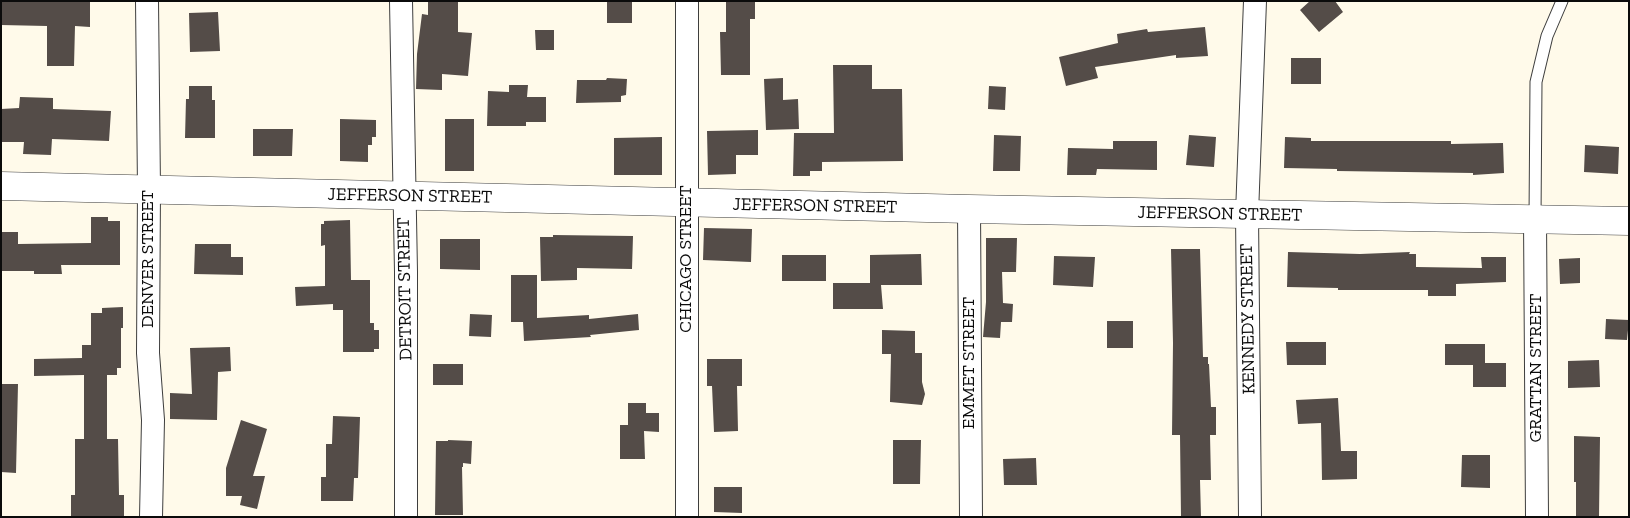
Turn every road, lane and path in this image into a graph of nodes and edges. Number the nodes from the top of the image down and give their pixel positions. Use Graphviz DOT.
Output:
graph roads {
  1 [pos="147,1"];
  2 [pos="401,1"];
  3 [pos="687,1"];
  4 [pos="1254,1"];
  5 [pos="1562,1"];
  6 [pos="1,186"];
  7 [pos="149,190"];
  8 [pos="404,196"];
  9 [pos="686,203"];
  10 [pos="969,209"];
  11 [pos="1247,214"];
  12 [pos="1535,219"];
  13 [pos="1629,221"];
  14 [pos="151,517"];
  15 [pos="406,517"];
  16 [pos="687,517"];
  17 [pos="971,517"];
  18 [pos="1250,517"];
  19 [pos="1537,517"];
  1 -- 7 [label="street, DENVER STREET"];
  2 -- 8 [label="street, DETROIT STREET"];
  3 -- 9 [label="street, CHICAGO STREET"];
  4 -- 11 [label="street, KENNEDY STREET"];
  5 -- 12 [label="lane"];
  6 -- 7 [label="street, JEFFERSON STREET"];
  7 -- 8 [label="street, JEFFERSON STREET"];
  7 -- 14 [label="street, DENVER STREET"];
  8 -- 9 [label="street, JEFFERSON STREET"];
  8 -- 15 [label="street, DETROIT STREET"];
  9 -- 10 [label="street, JEFFERSON STREET"];
  9 -- 16 [label="street, CHICAGO STREET"];
  10 -- 11 [label="street, JEFFERSON STREET"];
  10 -- 17 [label="street, EMMET STREET"];
  11 -- 12 [label="street, JEFFERSON STREET"];
  11 -- 18 [label="street, KENNEDY STREET"];
  12 -- 13 [label="street, JEFFERSON STREET"];
  12 -- 19 [label="street, GRATTAN STREET"];
}
